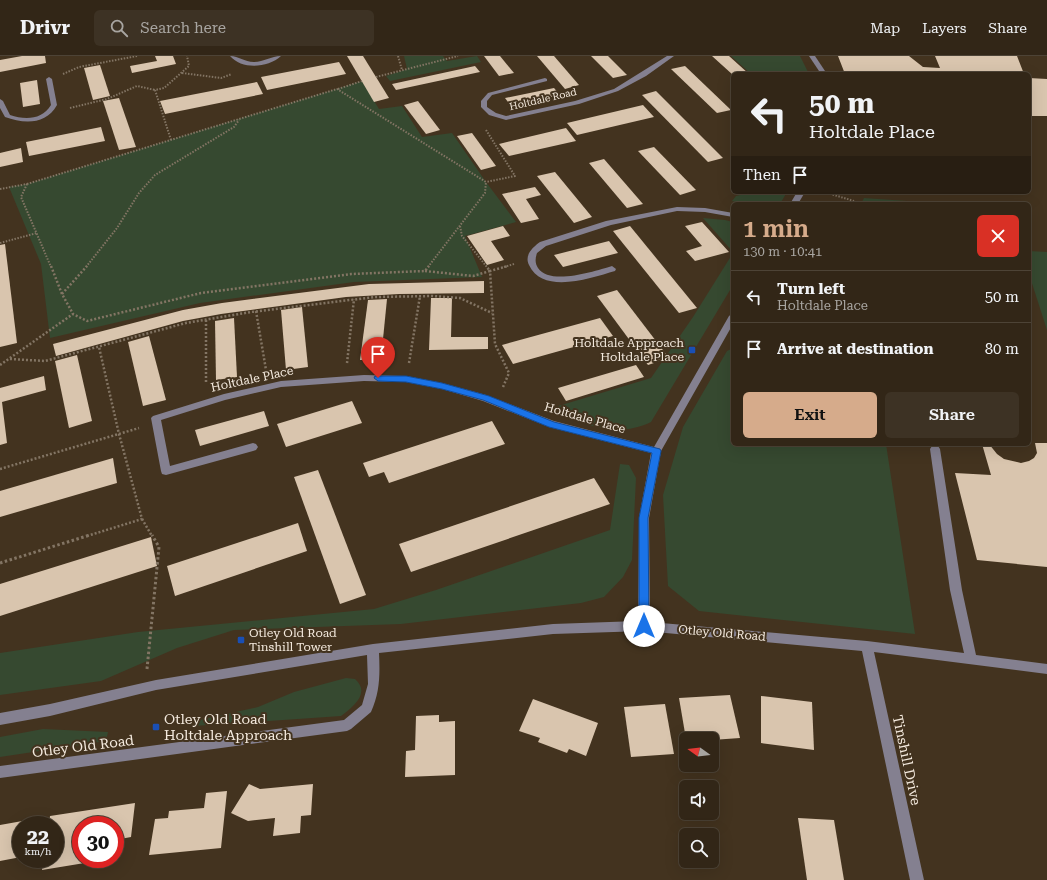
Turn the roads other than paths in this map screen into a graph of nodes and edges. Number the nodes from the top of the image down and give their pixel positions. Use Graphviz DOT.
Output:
graph roads {
  1 [pos="233,56"];
  2 [pos="278,56"];
  3 [pos="671,56"];
  4 [pos="812,56"];
  5 [pos="823,72"];
  6 [pos="49,80"];
  7 [pos="545,80"];
  8 [pos="0,101"];
  9 [pos="731,215"];
  10 [pos="612,269"];
  11 [pos="731,321"];
  12 [pos="253,447"];
  13 [pos="935,449"];
  14 [pos="656,451"];
  15 [pos="644,626"];
  16 [pos="867,646"];
  17 [pos="373,649"];
  18 [pos="971,660"];
  19 [pos="1047,669"];
  20 [pos="0,719"];
  21 [pos="0,772"];
  22 [pos="917,880"];
  1 -- 2 [label="street"];
  3 -- 7 [label="street, Holtdale Road"];
  4 -- 5 [label="street"];
  6 -- 8 [label="street"];
  9 -- 10 [label="street"];
  11 -- 14 [label="street"];
  12 -- 14 [label="street, Holtdale Place"];
  13 -- 18 [label="street"];
  14 -- 15 [label="street"];
  15 -- 16 [label="street, Otley Old Road"];
  15 -- 17 [label="street, Otley Old Road"];
  16 -- 18 [label="street, Otley Old Road"];
  16 -- 22 [label="street, Tinshill Drive"];
  17 -- 20 [label="street, Otley Old Road"];
  17 -- 21 [label="street, Otley Old Road"];
  18 -- 19 [label="street, Otley Old Road"];
}
